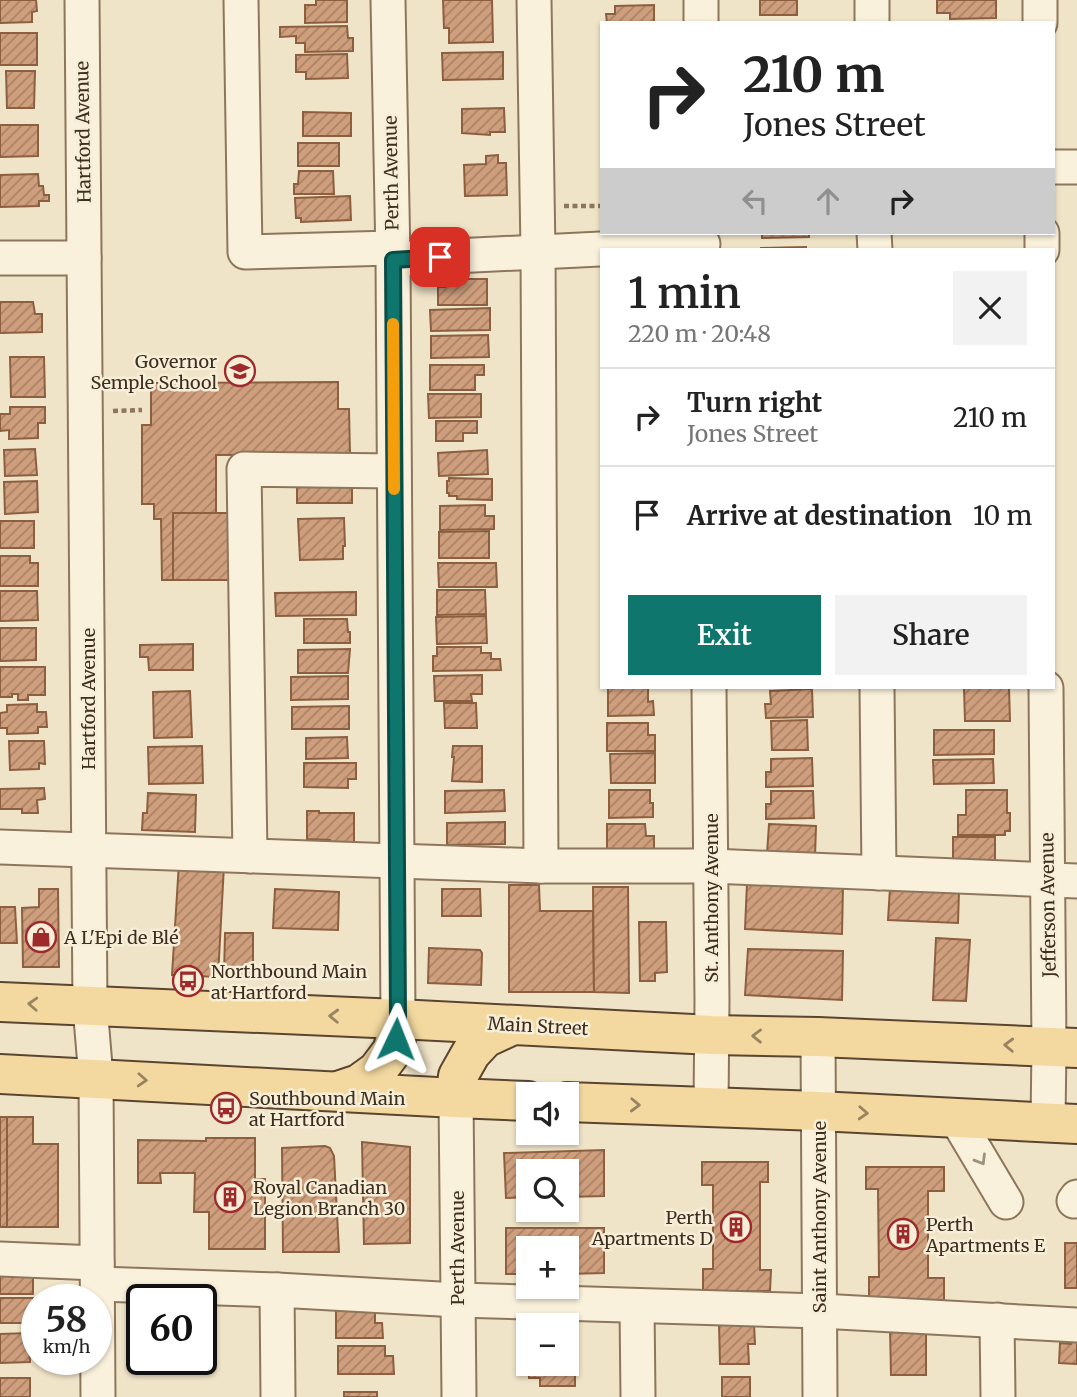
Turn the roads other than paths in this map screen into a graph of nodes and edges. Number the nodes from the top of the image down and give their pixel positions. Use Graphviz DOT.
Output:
graph roads {
  1 [pos="82,0"];
  2 [pos="241,0"];
  3 [pos="388,0"];
  4 [pos="534,0"];
  5 [pos="701,0"];
  6 [pos="872,0"];
  7 [pos="1040,0"];
  8 [pos="701,21"];
  9 [pos="872,21"];
  10 [pos="1040,21"];
  11 [pos="1055,167"];
  12 [pos="1077,167"];
  13 [pos="703,242"];
  14 [pos="600,248"];
  15 [pos="604,248"];
  16 [pos="538,252"];
  17 [pos="393,254"];
  18 [pos="0,258"];
  19 [pos="84,258"];
  20 [pos="394,471"];
  21 [pos="709,689"];
  22 [pos="877,689"];
  23 [pos="1046,689"];
  24 [pos="0,847"];
  25 [pos="89,850"];
  26 [pos="250,856"];
  27 [pos="397,861"];
  28 [pos="541,866"];
  29 [pos="711,866"];
  30 [pos="878,873"];
  31 [pos="1062,880"];
  32 [pos="0,1002"];
  33 [pos="90,1006"];
  34 [pos="398,1019"];
  35 [pos="513,1025"];
  36 [pos="712,1035"];
  37 [pos="818,1037"];
  38 [pos="1063,1048"];
  39 [pos="0,1074"];
  40 [pos="96,1078"];
  41 [pos="338,1091"];
  42 [pos="456,1098"];
  43 [pos="516,1100"];
  44 [pos="579,1102"];
  45 [pos="711,1107"];
  46 [pos="818,1111"];
  47 [pos="956,1118"];
  48 [pos="1063,1123"];
  49 [pos="1006,1202"];
  50 [pos="0,1259"];
  51 [pos="97,1274"];
  52 [pos="277,1290"];
  53 [pos="458,1300"];
  54 [pos="637,1306"];
  55 [pos="820,1311"];
  56 [pos="997,1320"];
  57 [pos="1077,1325"];
  58 [pos="99,1397"];
  59 [pos="278,1397"];
  60 [pos="459,1397"];
  61 [pos="638,1397"];
  62 [pos="820,1397"];
  63 [pos="998,1397"];
  1 -- 19 [label="street, Hartford Avenue"];
  2 -- 17 [label="street"];
  3 -- 17 [label="street, Perth Avenue"];
  4 -- 16 [label="street"];
  5 -- 8 [label="street"];
  6 -- 9 [label="street"];
  7 -- 10 [label="street"];
  11 -- 12 [label="street"];
  13 -- 15 [label="street"];
  14 -- 16 [label="street"];
  16 -- 17 [label="street"];
  16 -- 28 [label="street"];
  17 -- 20 [label="street, Perth Avenue"];
  18 -- 19 [label="street"];
  19 -- 25 [label="street, Hartford Avenue"];
  20 -- 26 [label="street"];
  20 -- 27 [label="street, Perth Avenue"];
  21 -- 29 [label="street, St. Anthony Avenue"];
  22 -- 30 [label="street"];
  23 -- 31 [label="street, Jefferson Avenue"];
  24 -- 25 [label="street"];
  25 -- 26 [label="street"];
  25 -- 33 [label="street, Hartford Avenue"];
  26 -- 27 [label="street"];
  27 -- 28 [label="street"];
  27 -- 34 [label="street, Perth Avenue"];
  28 -- 29 [label="street"];
  29 -- 30 [label="street"];
  29 -- 36 [label="street, St. Anthony Avenue"];
  30 -- 31 [label="street"];
  31 -- 38 [label="street, Jefferson Avenue"];
  33 -- 32 [label="main road, Main Street, one-way"];
  34 -- 33 [label="main road, Main Street, one-way"];
  33 -- 40 [label="street, Hartford Avenue"];
  34 -- 35 [label="main road, Main Street"];
  34 -- 41 [label="main road"];
  35 -- 36 [label="main road, Main Street"];
  35 -- 42 [label="main road"];
  37 -- 36 [label="main road, Main Street, one-way"];
  36 -- 45 [label="street, St. Anthony Avenue"];
  38 -- 37 [label="main road, Main Street, one-way"];
  37 -- 46 [label="street, Saint Anthony Avenue"];
  38 -- 48 [label="street, Jefferson Avenue"];
  39 -- 40 [label="main road"];
  40 -- 41 [label="main road, one-way"];
  40 -- 51 [label="street, Hartford Avenue"];
  41 -- 42 [label="main road"];
  42 -- 43 [label="main road"];
  42 -- 53 [label="street, Perth Avenue"];
  44 -- 45 [label="main road, one-way"];
  45 -- 46 [label="main road"];
  46 -- 47 [label="main road, one-way"];
  46 -- 55 [label="street, Saint Anthony Avenue"];
  47 -- 48 [label="main road"];
  47 -- 49 [label="street, one-way"];
  50 -- 51 [label="street"];
  51 -- 52 [label="street"];
  51 -- 58 [label="street, Hartford Avenue"];
  52 -- 53 [label="street"];
  52 -- 59 [label="street"];
  53 -- 54 [label="street"];
  53 -- 60 [label="street, Perth Avenue"];
  54 -- 55 [label="street"];
  54 -- 61 [label="street"];
  55 -- 56 [label="street"];
  55 -- 62 [label="street, Saint Anthony Avenue"];
  56 -- 57 [label="street"];
  56 -- 63 [label="street"];
}
